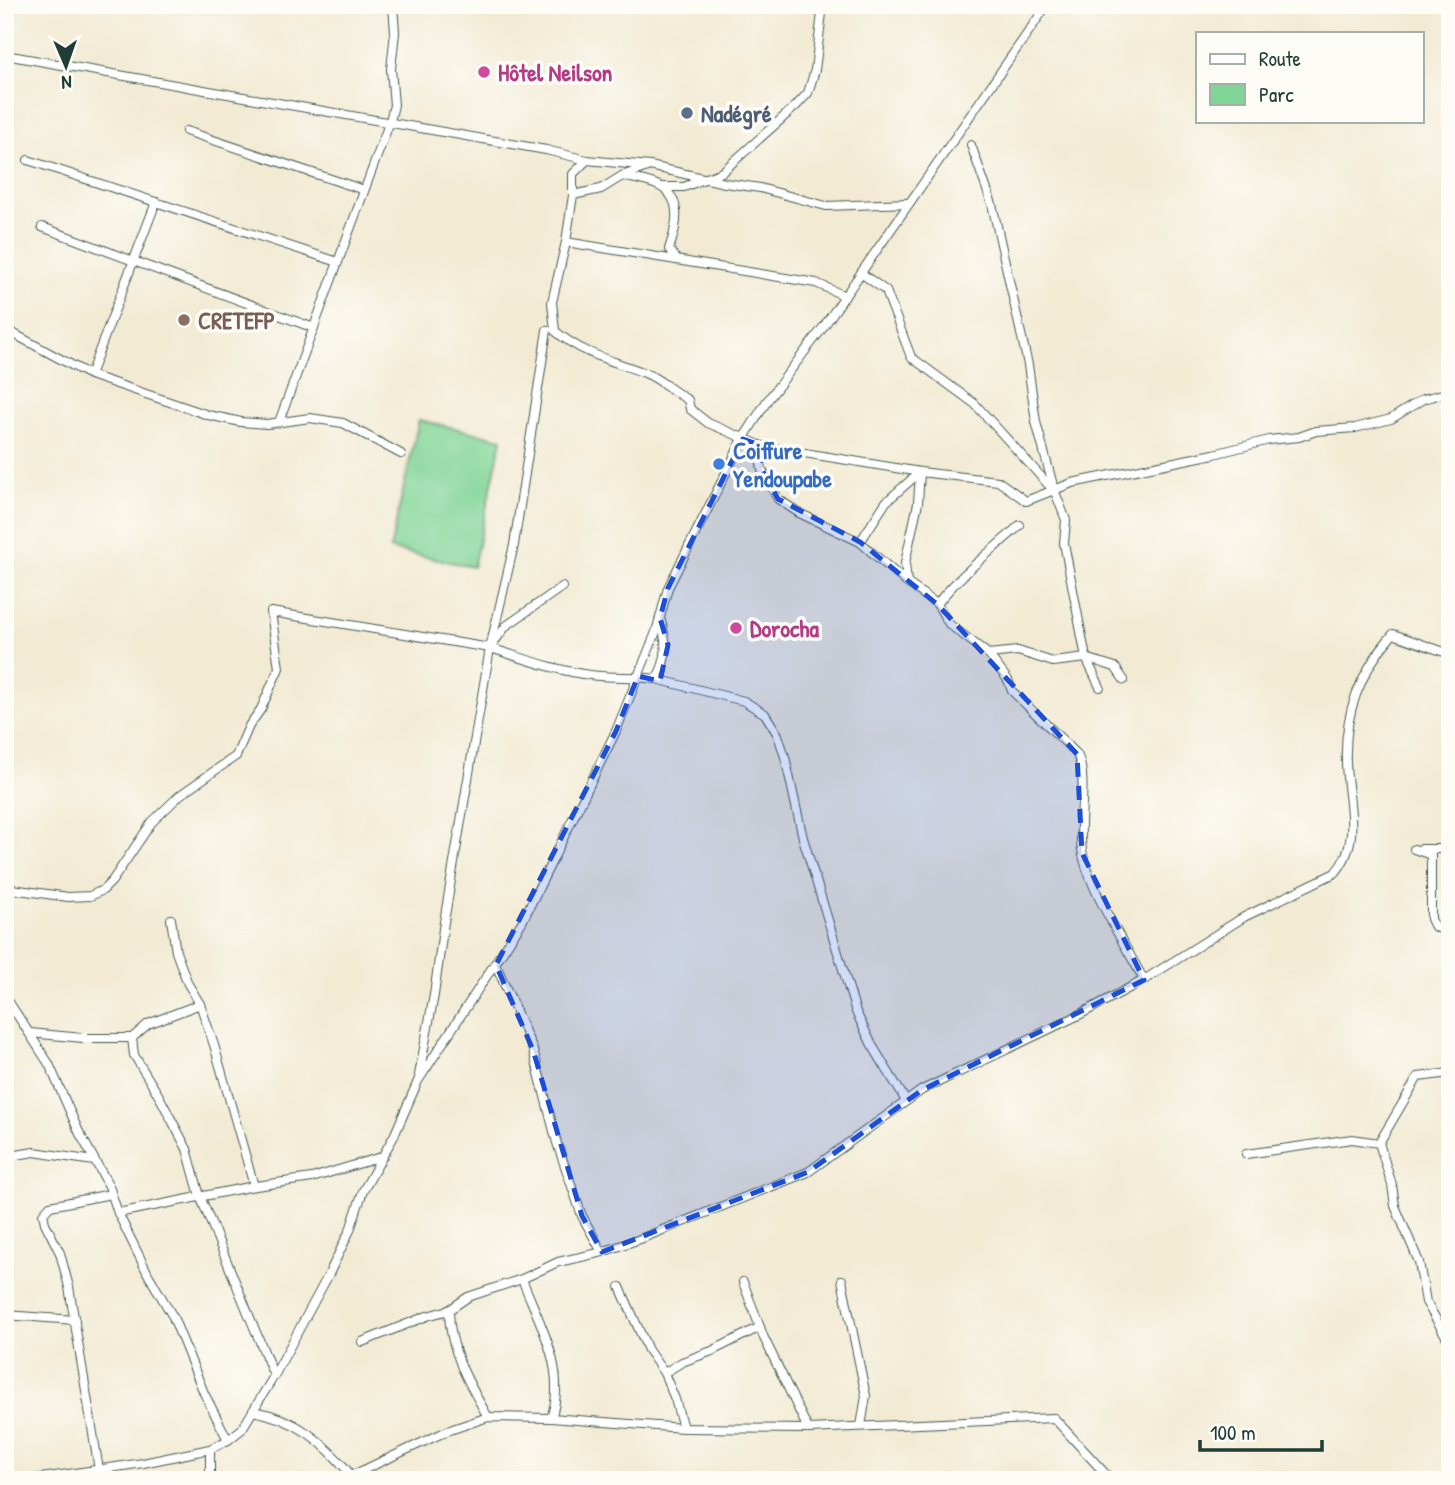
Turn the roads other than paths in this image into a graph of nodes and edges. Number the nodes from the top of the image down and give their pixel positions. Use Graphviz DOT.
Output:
graph roads {
  1 [pos="393,5"];
  2 [pos="823,5"];
  3 [pos="1047,5"];
  4 [pos="5,55"];
  5 [pos="390,121"];
  6 [pos="186,131"];
  7 [pos="971,145"];
  8 [pos="28,160"];
  9 [pos="587,160"];
  10 [pos="650,166"];
  11 [pos="622,176"];
  12 [pos="705,178"];
  13 [pos="662,187"];
  14 [pos="365,190"];
  15 [pos="573,195"];
  16 [pos="156,202"];
  17 [pos="909,202"];
  18 [pos="42,227"];
  19 [pos="566,242"];
  20 [pos="676,259"];
  21 [pos="132,260"];
  22 [pos="338,262"];
  23 [pos="861,273"];
  24 [pos="845,296"];
  25 [pos="314,328"];
  26 [pos="5,329"];
  27 [pos="547,330"];
  28 [pos="90,375"];
  29 [pos="1450,392"];
  30 [pos="279,422"];
  31 [pos="743,439"];
  32 [pos="762,446"];
  33 [pos="401,454"];
  34 [pos="919,472"];
  35 [pos="1055,492"];
  36 [pos="1020,526"];
  37 [pos="860,542"];
  38 [pos="907,583"];
  39 [pos="562,587"];
  40 [pos="937,604"];
  41 [pos="660,618"];
  42 [pos="490,648"];
  43 [pos="988,654"];
  44 [pos="1450,654"];
  45 [pos="1086,658"];
  46 [pos="638,676"];
  47 [pos="656,679"];
  48 [pos="1124,680"];
  49 [pos="1100,687"];
  50 [pos="1450,849"];
  51 [pos="5,888"];
  52 [pos="171,919"];
  53 [pos="1450,932"];
  54 [pos="496,965"];
  55 [pos="1144,980"];
  56 [pos="5,996"];
  57 [pos="200,1004"];
  58 [pos="30,1033"];
  59 [pos="132,1038"];
  60 [pos="1450,1073"];
  61 [pos="418,1081"];
  62 [pos="906,1101"];
  63 [pos="1379,1143"];
  64 [pos="1245,1154"];
  65 [pos="5,1157"];
  66 [pos="381,1157"];
  67 [pos="94,1161"];
  68 [pos="254,1186"];
  69 [pos="111,1194"];
  70 [pos="201,1196"];
  71 [pos="118,1213"];
  72 [pos="602,1252"];
  73 [pos="522,1279"];
  74 [pos="842,1280"];
  75 [pos="743,1282"];
  76 [pos="620,1287"];
  77 [pos="449,1310"];
  78 [pos="5,1315"];
  79 [pos="75,1320"];
  80 [pos="760,1327"];
  81 [pos="362,1342"];
  82 [pos="1450,1343"];
  83 [pos="664,1373"];
  84 [pos="274,1376"];
  85 [pos="253,1411"];
  86 [pos="488,1417"];
  87 [pos="551,1418"];
  88 [pos="861,1426"];
  89 [pos="683,1429"];
  90 [pos="808,1429"];
  91 [pos="228,1440"];
  92 [pos="210,1450"];
  93 [pos="99,1470"];
  94 [pos="351,1475"];
  95 [pos="82,1476"];
  96 [pos="28,1480"];
  97 [pos="210,1480"];
  98 [pos="342,1480"];
  99 [pos="1111,1480"];
  1 -- 5 [label="street"];
  2 -- 12 [label="street"];
  3 -- 17 [label="street"];
  4 -- 5 [label="street"];
  5 -- 9 [label="street"];
  5 -- 14 [label="street"];
  6 -- 14 [label="street"];
  7 -- 35 [label="street"];
  8 -- 16 [label="street"];
  9 -- 10 [label="street"];
  9 -- 15 [label="street"];
  10 -- 11 [label="street"];
  10 -- 12 [label="street"];
  11 -- 13 [label="street"];
  11 -- 15 [label="street"];
  12 -- 13 [label="street"];
  12 -- 17 [label="street"];
  13 -- 20 [label="street"];
  14 -- 22 [label="street"];
  15 -- 19 [label="street"];
  16 -- 21 [label="street"];
  16 -- 22 [label="street"];
  17 -- 23 [label="street"];
  18 -- 21 [label="street"];
  19 -- 20 [label="street"];
  19 -- 31 [label="street"];
  20 -- 24 [label="street"];
  21 -- 25 [label="street"];
  21 -- 28 [label="street"];
  22 -- 25 [label="street"];
  23 -- 24 [label="street"];
  23 -- 35 [label="street"];
  24 -- 31 [label="street"];
  25 -- 30 [label="street"];
  26 -- 28 [label="street"];
  27 -- 42 [label="street"];
  28 -- 30 [label="street"];
  29 -- 35 [label="street"];
  30 -- 33 [label="street"];
  31 -- 32 [label="street"];
  31 -- 41 [label="street"];
  32 -- 34 [label="street"];
  32 -- 37 [label="street"];
  34 -- 35 [label="street"];
  34 -- 37 [label="street"];
  34 -- 38 [label="street"];
  35 -- 45 [label="street"];
  36 -- 40 [label="street"];
  37 -- 38 [label="street"];
  38 -- 40 [label="street"];
  39 -- 42 [label="street"];
  40 -- 43 [label="street"];
  41 -- 46 [label="street"];
  41 -- 47 [label="street"];
  42 -- 46 [label="street"];
  42 -- 51 [label="street"];
  42 -- 61 [label="street"];
  43 -- 45 [label="street"];
  43 -- 55 [label="street"];
  44 -- 55 [label="street"];
  45 -- 48 [label="street"];
  45 -- 49 [label="street"];
  46 -- 47 [label="street"];
  46 -- 54 [label="street"];
  47 -- 62 [label="street"];
  50 -- 53 [label="street"];
  52 -- 57 [label="street"];
  54 -- 61 [label="street"];
  54 -- 72 [label="street"];
  55 -- 62 [label="street"];
  56 -- 58 [label="street"];
  57 -- 59 [label="street"];
  57 -- 68 [label="street"];
  58 -- 59 [label="street"];
  58 -- 67 [label="street"];
  59 -- 70 [label="street"];
  60 -- 63 [label="street"];
  61 -- 66 [label="street"];
  62 -- 72 [label="street"];
  63 -- 64 [label="street"];
  63 -- 82 [label="street"];
  65 -- 67 [label="street"];
  66 -- 68 [label="street"];
  66 -- 84 [label="street"];
  67 -- 69 [label="street"];
  68 -- 70 [label="street"];
  69 -- 71 [label="street"];
  69 -- 79 [label="street"];
  70 -- 71 [label="street"];
  70 -- 84 [label="street"];
  71 -- 91 [label="street"];
  72 -- 73 [label="street"];
  73 -- 77 [label="street"];
  73 -- 87 [label="street"];
  74 -- 88 [label="street"];
  75 -- 80 [label="street"];
  76 -- 83 [label="street"];
  77 -- 81 [label="street"];
  77 -- 86 [label="street"];
  78 -- 79 [label="street"];
  79 -- 93 [label="street"];
  80 -- 83 [label="street"];
  80 -- 90 [label="street"];
  83 -- 89 [label="street"];
  84 -- 85 [label="street"];
  85 -- 91 [label="street"];
  85 -- 94 [label="street"];
  86 -- 87 [label="street"];
  86 -- 94 [label="street"];
  87 -- 89 [label="street"];
  88 -- 90 [label="street"];
  88 -- 99 [label="street"];
  89 -- 90 [label="street"];
  91 -- 92 [label="street"];
  92 -- 93 [label="street"];
  92 -- 97 [label="street"];
  93 -- 95 [label="street"];
  94 -- 98 [label="street"];
  95 -- 96 [label="street"];
}
